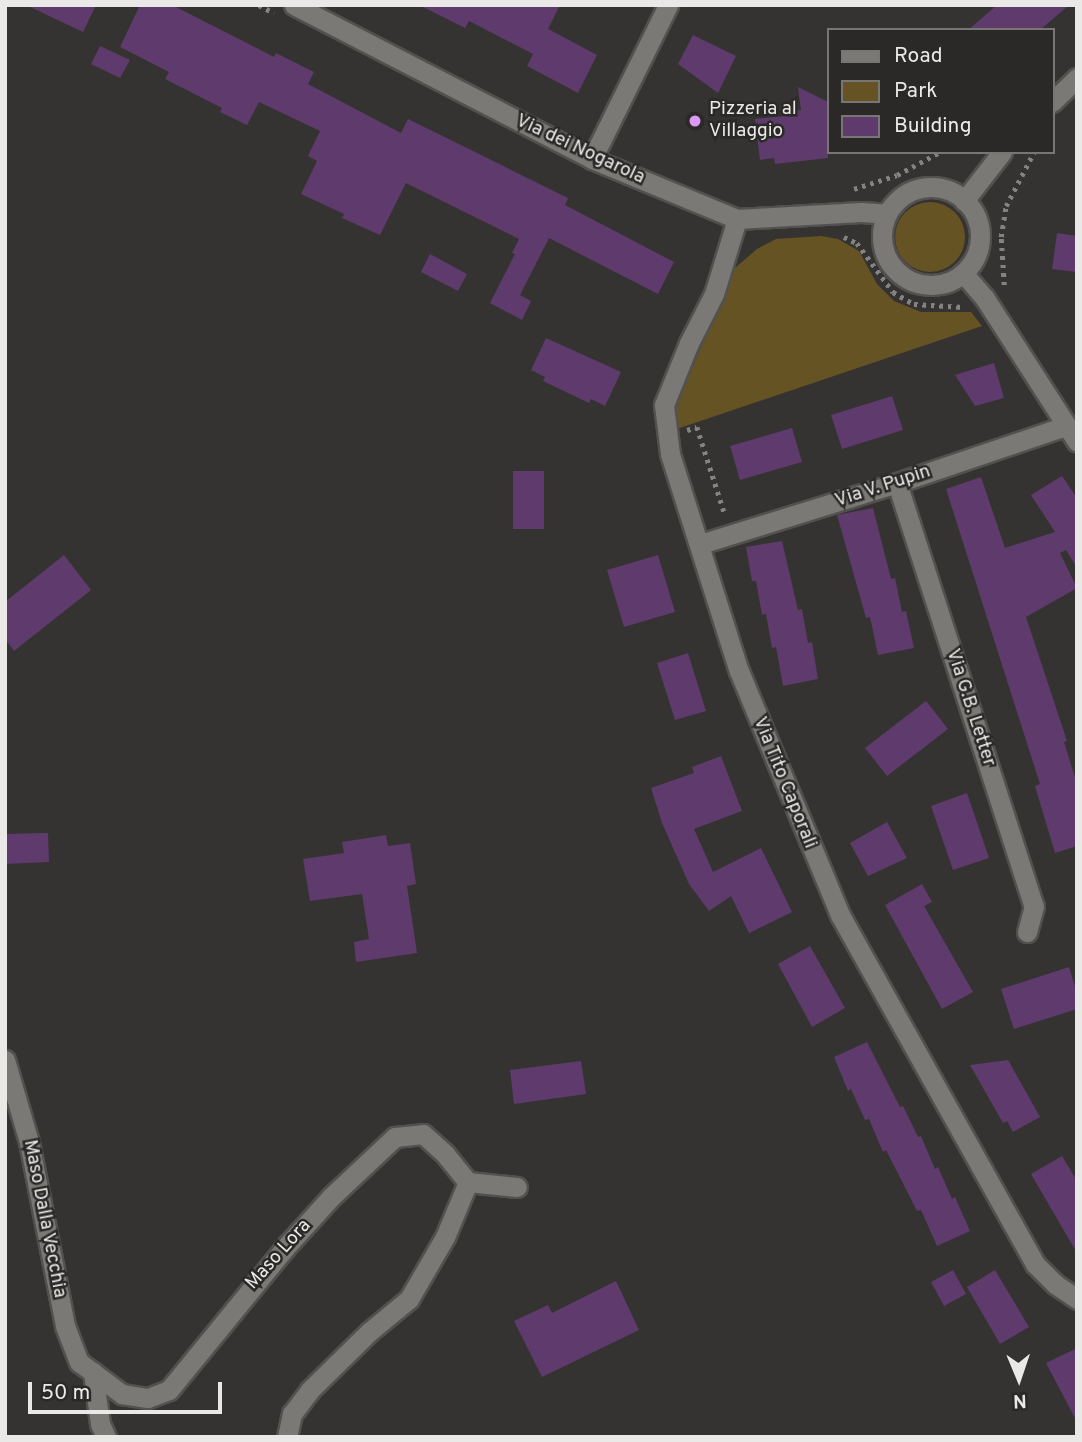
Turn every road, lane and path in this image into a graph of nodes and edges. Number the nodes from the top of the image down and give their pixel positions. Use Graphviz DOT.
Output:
graph roads {
  1 [pos="294,5"];
  2 [pos="668,5"];
  3 [pos="1077,78"];
  4 [pos="1054,101"];
  5 [pos="936,154"];
  6 [pos="1000,154"];
  7 [pos="592,159"];
  8 [pos="964,201"];
  9 [pos="849,213"];
  10 [pos="887,214"];
  11 [pos="737,219"];
  12 [pos="963,273"];
  13 [pos="685,430"];
  14 [pos="1071,434"];
  15 [pos="897,483"];
  16 [pos="726,518"];
  17 [pos="700,544"];
  18 [pos="1027,932"];
  19 [pos="5,1060"];
  20 [pos="468,1182"];
  21 [pos="517,1187"];
  22 [pos="1077,1300"];
  23 [pos="93,1372"];
  24 [pos="106,1437"];
  25 [pos="287,1437"];
  1 -- 7 [label="street, Via dei Nogarola"];
  2 -- 7 [label="street"];
  3 -- 4 [label="street"];
  5 -- 9 [label="path"];
  6 -- 8 [label="street"];
  7 -- 11 [label="street, Via dei Nogarola"];
  8 -- 10 [label="street"];
  8 -- 12 [label="street"];
  9 -- 10 [label="street, Via dei Nogarola"];
  9 -- 11 [label="street, Via dei Nogarola"];
  10 -- 12 [label="street"];
  11 -- 17 [label="street, Via Tito Caporali"];
  12 -- 14 [label="street"];
  13 -- 16 [label="path"];
  14 -- 15 [label="street, Via V. Pupin"];
  15 -- 17 [label="street, Via V. Pupin"];
  15 -- 18 [label="street, Via G.B. Letter"];
  17 -- 22 [label="street, Via Tito Caporali"];
  19 -- 23 [label="street, Maso Dalla Vecchia"];
  20 -- 21 [label="street"];
  20 -- 23 [label="street, Maso Lora"];
  20 -- 25 [label="street"];
  23 -- 24 [label="street"];
}
